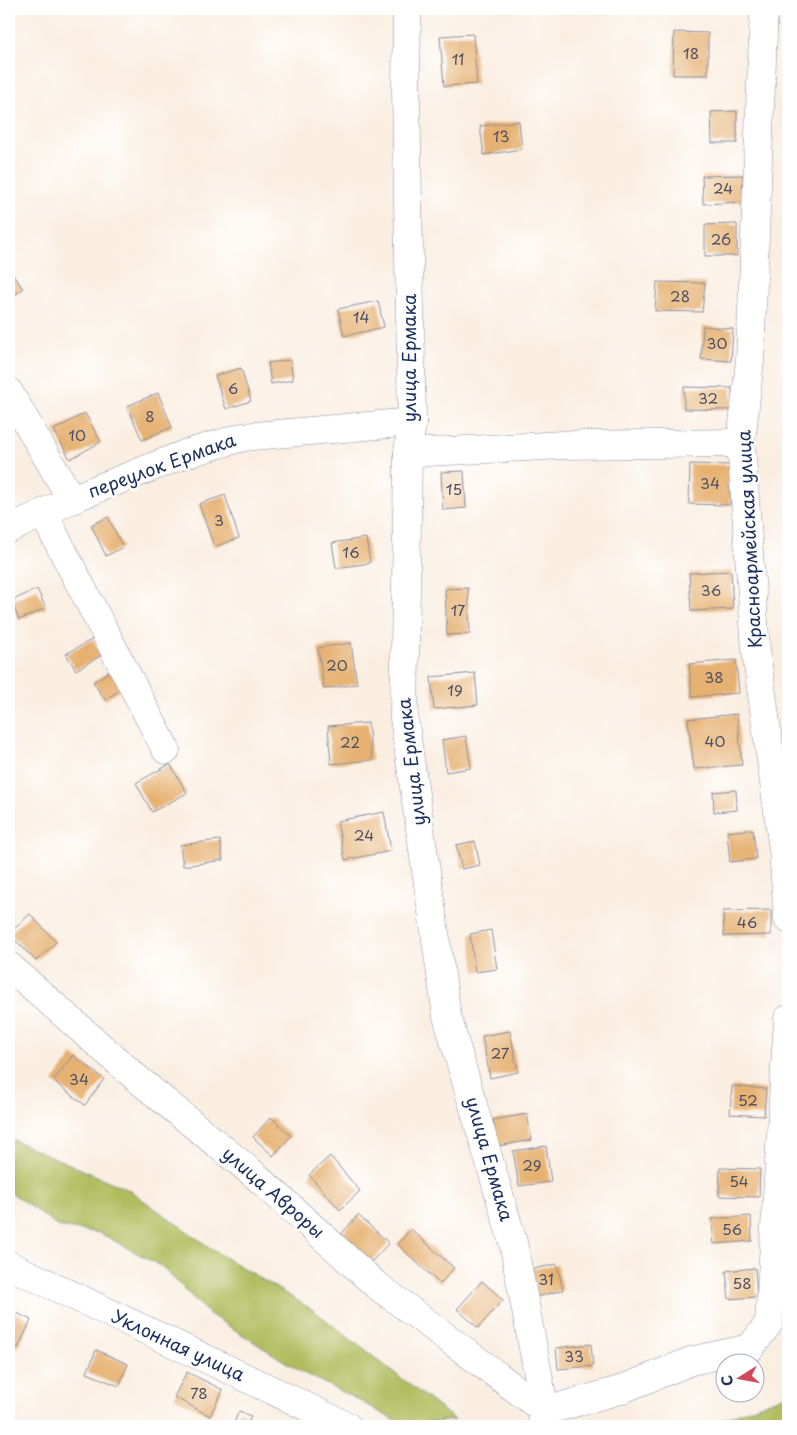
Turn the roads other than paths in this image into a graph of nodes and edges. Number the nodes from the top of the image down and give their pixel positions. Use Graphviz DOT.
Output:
graph roads {
  1 [pos="407,9"];
  2 [pos="764,9"];
  3 [pos="9,392"];
  4 [pos="412,422"];
  5 [pos="741,443"];
  6 [pos="408,453"];
  7 [pos="72,500"];
  8 [pos="43,514"];
  9 [pos="9,529"];
  10 [pos="166,750"];
  11 [pos="786,849"];
  12 [pos="788,919"];
  13 [pos="9,966"];
  14 [pos="788,1019"];
  15 [pos="9,1265"];
  16 [pos="543,1419"];
  17 [pos="347,1426"];
  1 -- 4 [label="street, улица Ермака"];
  2 -- 5 [label="street, Красноармейская улица"];
  3 -- 7 [label="street"];
  4 -- 6 [label="street, улица Ермака"];
  4 -- 7 [label="street, переулок Ермака"];
  5 -- 6 [label="street"];
  5 -- 11 [label="street, Красноармейская улица"];
  6 -- 16 [label="street, улица Ермака"];
  7 -- 8 [label="street, переулок Ермака"];
  8 -- 9 [label="street, переулок Ермака"];
  8 -- 10 [label="street"];
  11 -- 12 [label="street, Красноармейская улица"];
  13 -- 16 [label="street, улица Авроры"];
  14 -- 16 [label="street"];
  15 -- 17 [label="street, Уклонная улица"];
}
